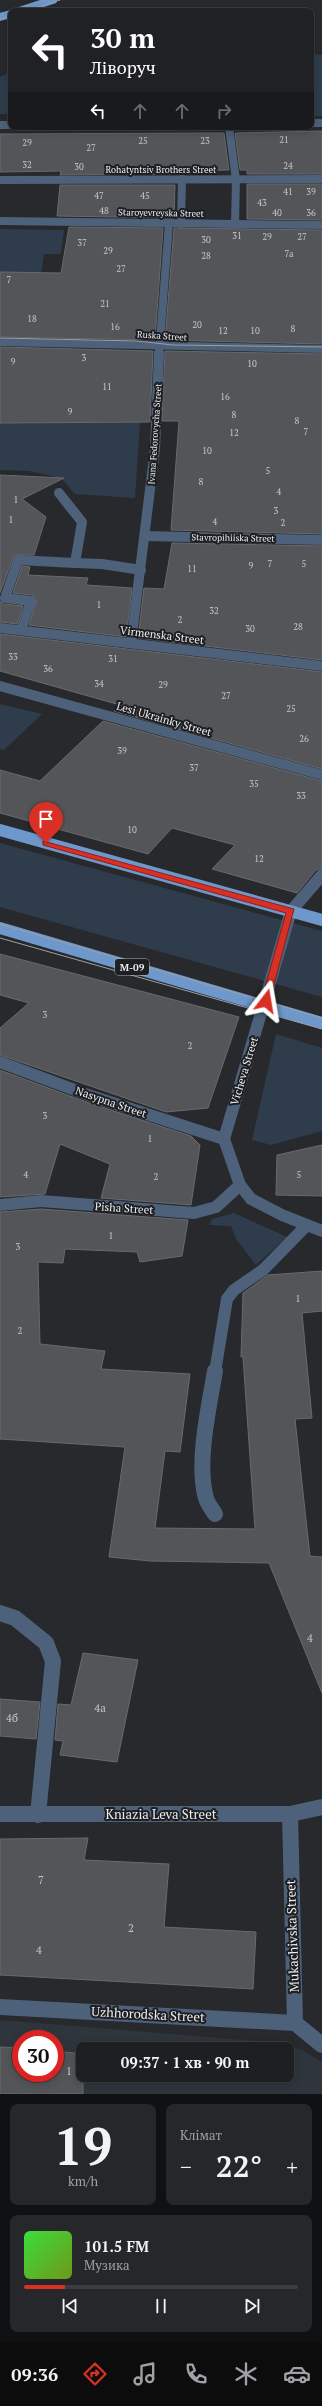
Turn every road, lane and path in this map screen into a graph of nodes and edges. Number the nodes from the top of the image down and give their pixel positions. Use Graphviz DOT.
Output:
graph roads {
  1 [pos="53,0"];
  2 [pos="28,8"];
  3 [pos="229,130"];
  4 [pos="182,179"];
  5 [pos="322,179"];
  6 [pos="0,180"];
  7 [pos="236,180"];
  8 [pos="0,221"];
  9 [pos="169,223"];
  10 [pos="181,224"];
  11 [pos="236,224"];
  12 [pos="322,225"];
  13 [pos="0,342"];
  14 [pos="160,347"];
  15 [pos="322,349"];
  16 [pos="59,493"];
  17 [pos="145,536"];
  18 [pos="322,540"];
  19 [pos="75,563"];
  20 [pos="140,570"];
  21 [pos="0,628"];
  22 [pos="22,630"];
  23 [pos="131,644"];
  24 [pos="322,666"];
  25 [pos="0,686"];
  26 [pos="322,775"];
  27 [pos="0,830"];
  28 [pos="322,875"];
  29 [pos="291,911"];
  30 [pos="322,920"];
  31 [pos="0,928"];
  32 [pos="264,1006"];
  33 [pos="322,1023"];
  34 [pos="0,1062"];
  35 [pos="224,1139"];
  36 [pos="240,1185"];
  37 [pos="0,1205"];
  38 [pos="307,1225"];
  39 [pos="322,1231"];
  40 [pos="215,1514"];
  41 [pos="0,1613"];
  42 [pos="322,1807"];
  43 [pos="0,1814"];
  44 [pos="290,1814"];
  45 [pos="38,1815"];
  46 [pos="0,2007"];
  47 [pos="295,2023"];
  48 [pos="322,2045"];
  1 -- 2 [label="main road"];
  3 -- 7 [label="street"];
  4 -- 6 [label="street, Rohatyntsiv Brothers Street"];
  4 -- 7 [label="street, Rohatyntsiv Brothers Street"];
  4 -- 10 [label="street"];
  5 -- 7 [label="street, Rohatyntsiv Brothers Street"];
  7 -- 11 [label="street"];
  8 -- 9 [label="street, Staroyevreyska Street"];
  9 -- 10 [label="street, Staroyevreyska Street"];
  9 -- 14 [label="street, Ivana Fedorovycha Street"];
  10 -- 11 [label="street, Staroyevreyska Street"];
  11 -- 12 [label="street, Staroyevreyska Street"];
  13 -- 14 [label="street, Ruska Street"];
  14 -- 15 [label="street, Ruska Street"];
  14 -- 17 [label="street, Ivana Fedorovycha Street"];
  16 -- 19 [label="street"];
  17 -- 18 [label="street, Stavropihiiska Street"];
  17 -- 20 [label="street, Ivana Fedorovycha Street"];
  19 -- 20 [label="street"];
  19 -- 22 [label="street"];
  20 -- 23 [label="street, Ivana Fedorovycha Street"];
  21 -- 22 [label="street, Virmenska Street"];
  22 -- 23 [label="street, Virmenska Street"];
  23 -- 24 [label="street, Virmenska Street"];
  25 -- 26 [label="street, Lesi Ukrainky Street"];
  27 -- 29 [label="main road"];
  28 -- 29 [label="street"];
  29 -- 30 [label="main road"];
  29 -- 32 [label="street, Vicheva Street"];
  31 -- 32 [label="main road, М-09"];
  32 -- 33 [label="main road, М-09"];
  32 -- 35 [label="street, Vicheva Street"];
  34 -- 35 [label="street, Nasypna Street"];
  35 -- 36 [label="street"];
  36 -- 37 [label="street, Pisha Street"];
  36 -- 38 [label="street"];
  38 -- 39 [label="street"];
  38 -- 40 [label="street"];
  41 -- 45 [label="street"];
  42 -- 44 [label="street, Kniazia Leva Street"];
  43 -- 45 [label="street, Kniazia Leva Street"];
  44 -- 45 [label="street, Kniazia Leva Street"];
  44 -- 47 [label="street, Mukachivska Street"];
  46 -- 47 [label="street, Uzhhorodska Street"];
  47 -- 48 [label="street"];
}
